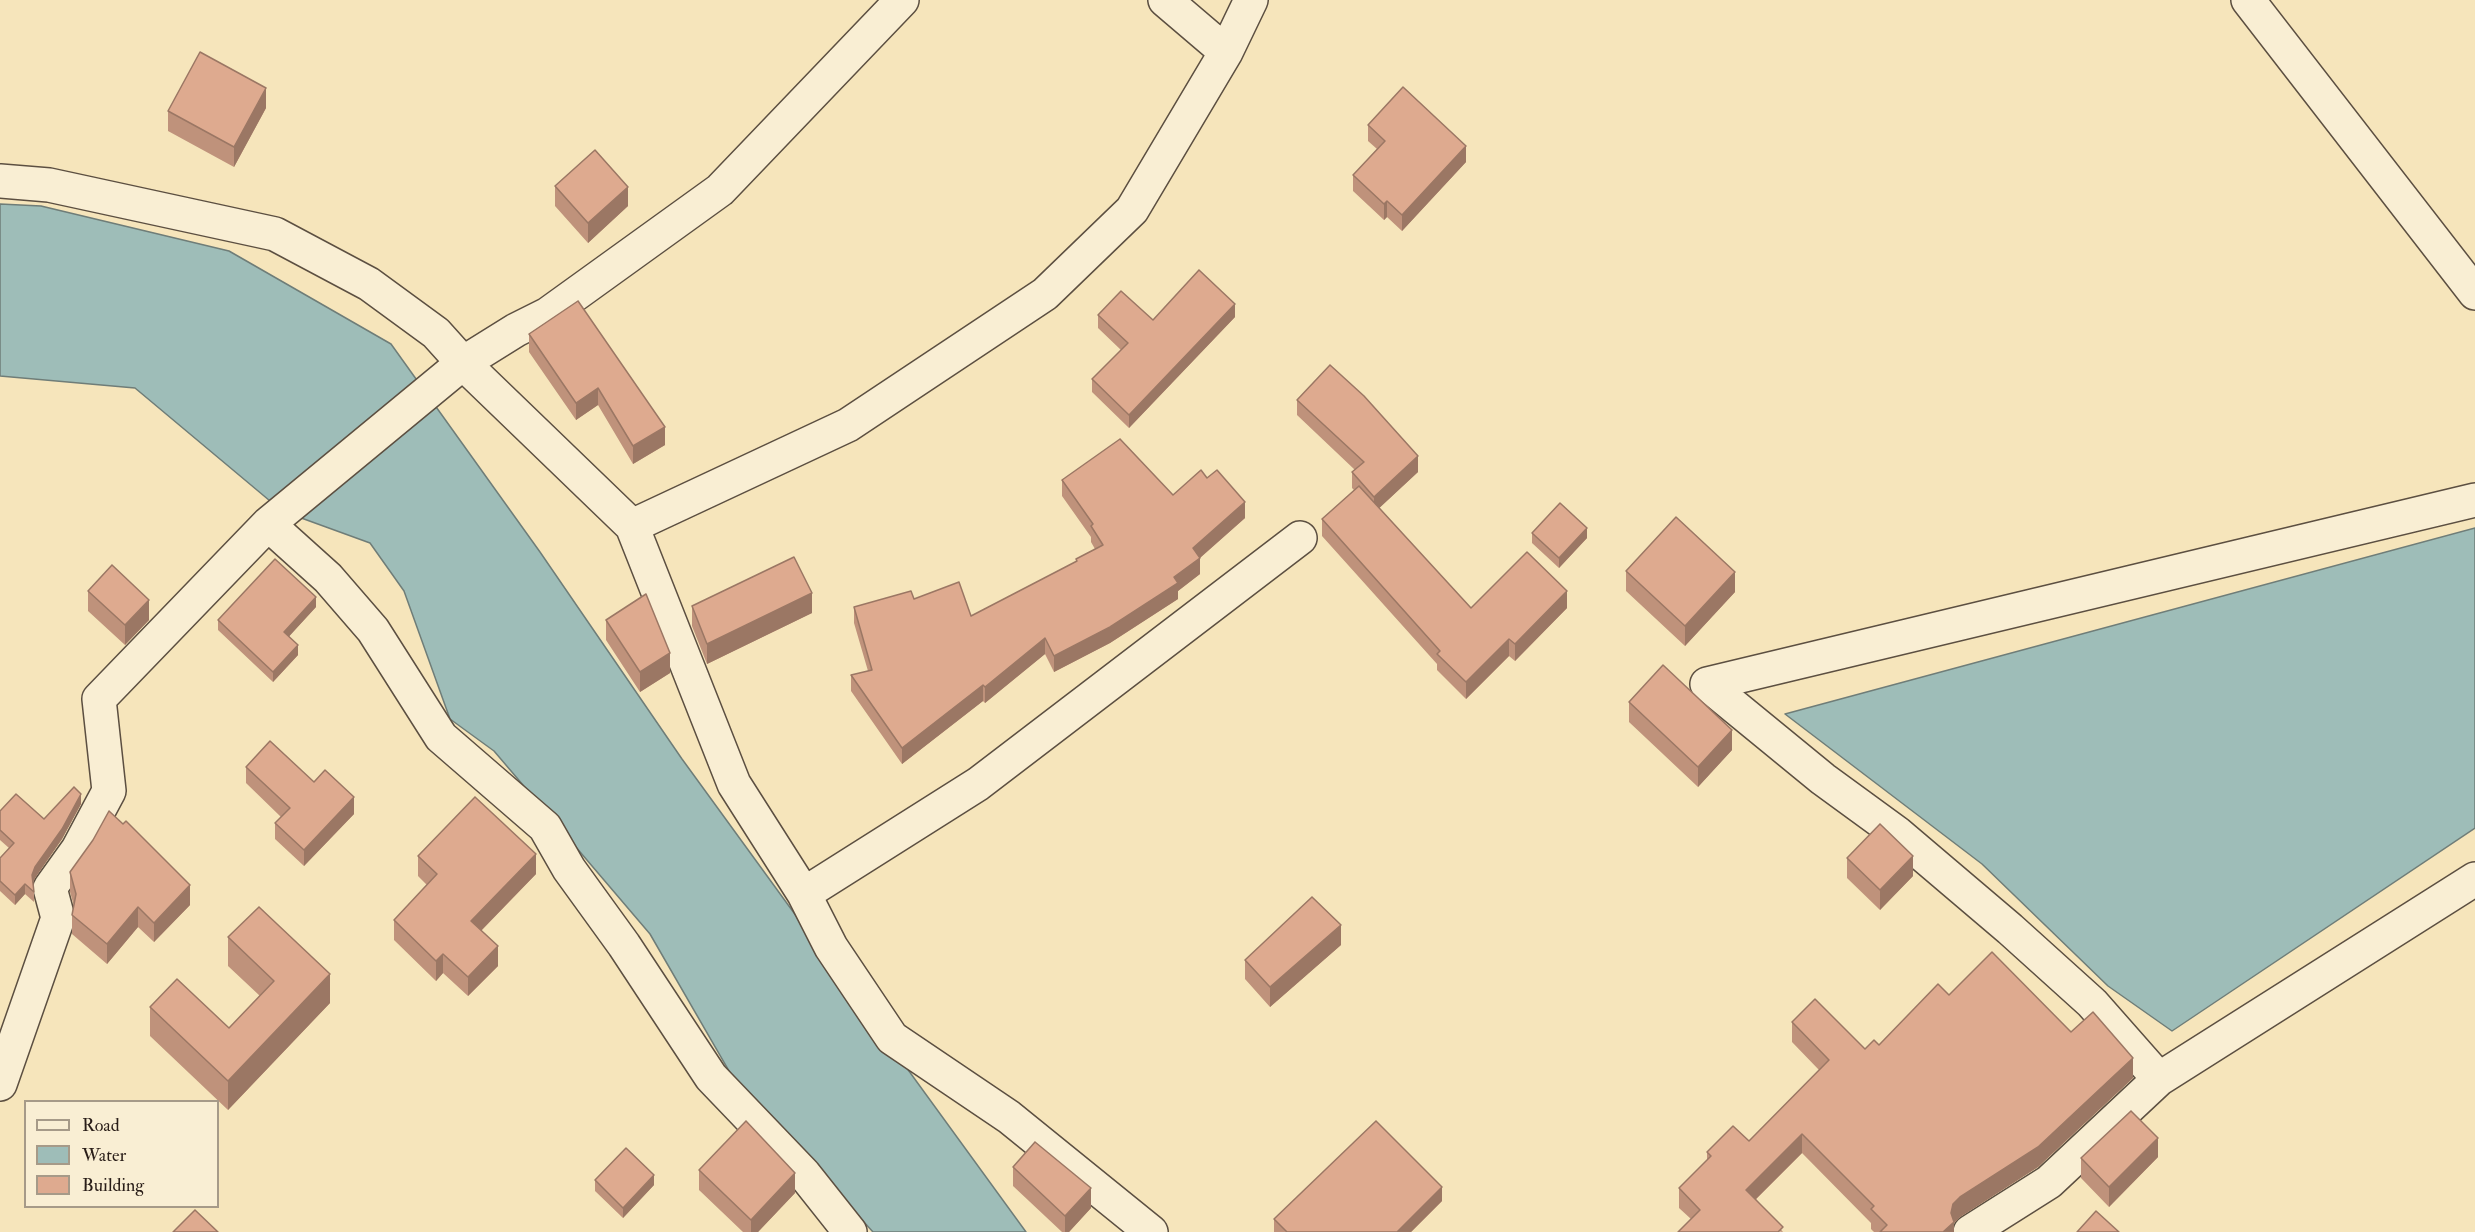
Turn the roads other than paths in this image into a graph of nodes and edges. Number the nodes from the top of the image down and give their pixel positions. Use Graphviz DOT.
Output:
graph roads {
  1 [pos="902,0"];
  2 [pos="1165,0"];
  3 [pos="1251,0"];
  4 [pos="2247,0"];
  5 [pos="1226,52"];
  6 [pos="0,181"];
  7 [pos="2475,293"];
  8 [pos="453,371"];
  9 [pos="2475,500"];
  10 [pos="273,520"];
  11 [pos="632,526"];
  12 [pos="1300,538"];
  13 [pos="2475,879"];
  14 [pos="804,894"];
  15 [pos="2159,1079"];
  16 [pos="0,1084"];
  17 [pos="850,1232"];
  18 [pos="1151,1232"];
  19 [pos="1970,1232"];
  1 -- 8 [label="street"];
  2 -- 5 [label="street"];
  3 -- 5 [label="street"];
  4 -- 7 [label="street"];
  5 -- 11 [label="street"];
  6 -- 8 [label="street"];
  8 -- 10 [label="street"];
  8 -- 11 [label="street"];
  9 -- 15 [label="street"];
  10 -- 16 [label="street"];
  10 -- 17 [label="street"];
  11 -- 14 [label="street"];
  12 -- 14 [label="street"];
  13 -- 15 [label="street"];
  14 -- 18 [label="street"];
  15 -- 19 [label="street"];
}
